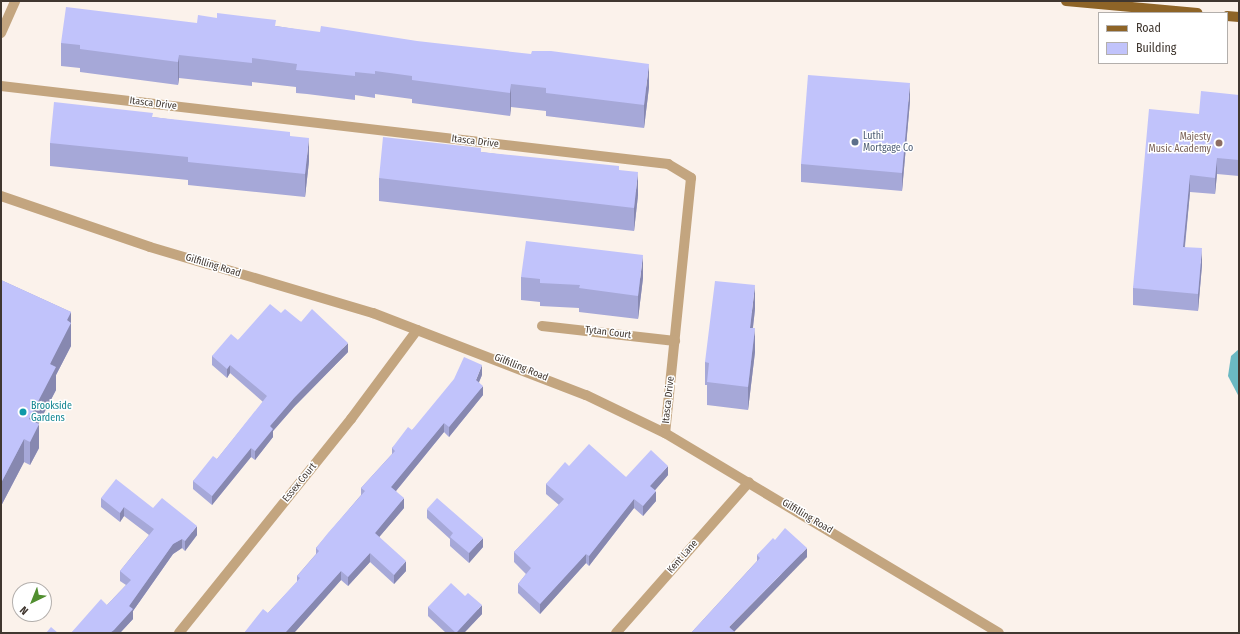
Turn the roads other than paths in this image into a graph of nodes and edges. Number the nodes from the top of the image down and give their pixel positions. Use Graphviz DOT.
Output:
graph roads {
  1 [pos="15,1"];
  2 [pos="1066,1"];
  3 [pos="1186,12"];
  4 [pos="1228,16"];
  5 [pos="1239,17"];
  6 [pos="1,34"];
  7 [pos="1,86"];
  8 [pos="1,196"];
  9 [pos="542,326"];
  10 [pos="417,330"];
  11 [pos="675,341"];
  12 [pos="666,433"];
  13 [pos="749,482"];
  14 [pos="179,633"];
  15 [pos="616,633"];
  16 [pos="999,633"];
  1 -- 6 [label="street"];
  2 -- 3 [label="main road"];
  4 -- 5 [label="main road"];
  7 -- 11 [label="street, Itasca Drive"];
  8 -- 10 [label="street, Gilfilling Road"];
  9 -- 11 [label="street, Tytan Court"];
  10 -- 12 [label="street, Gilfilling Road"];
  10 -- 14 [label="street, Essex Court"];
  11 -- 12 [label="street, Itasca Drive"];
  12 -- 13 [label="street, Gilfilling Road"];
  13 -- 15 [label="street, Kent Lane"];
  13 -- 16 [label="street, Gilfilling Road"];
}
